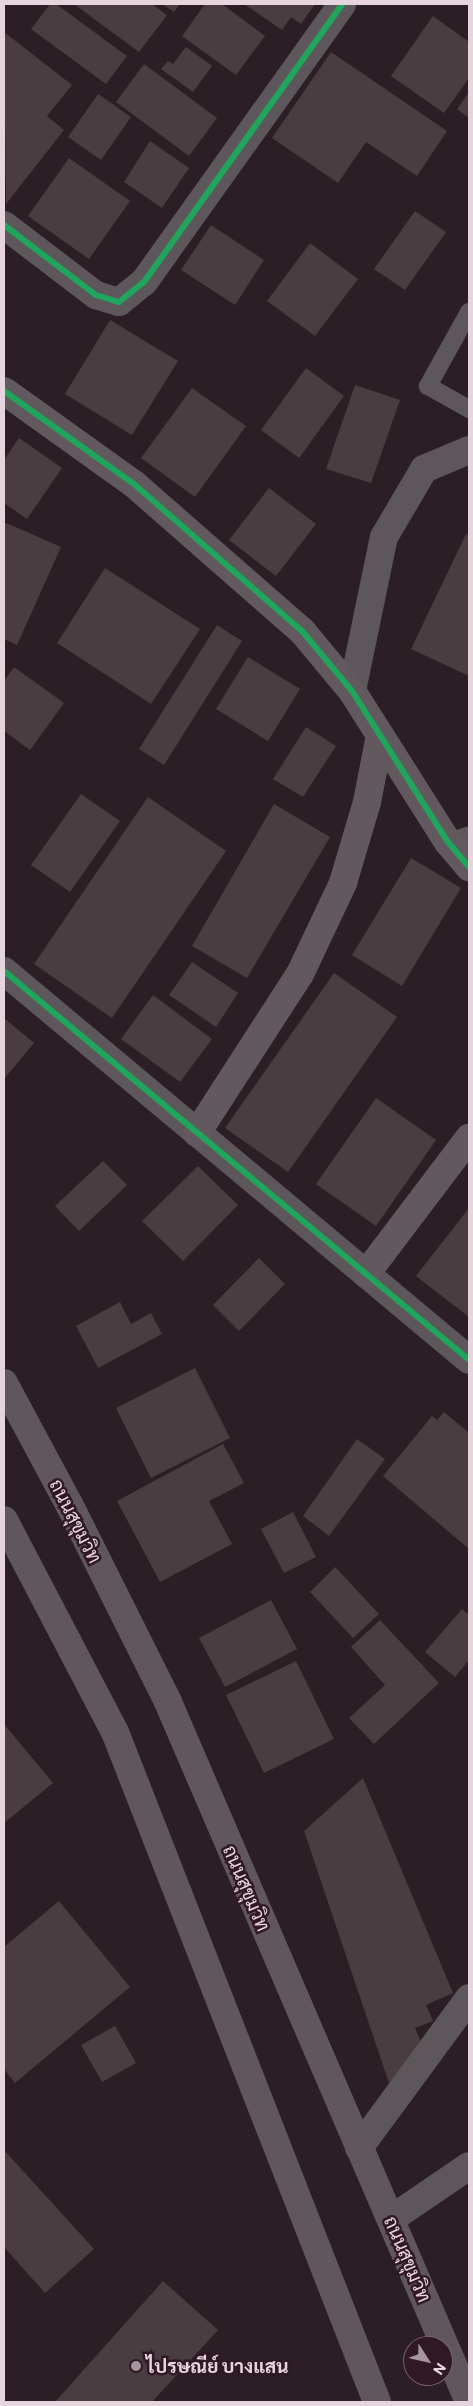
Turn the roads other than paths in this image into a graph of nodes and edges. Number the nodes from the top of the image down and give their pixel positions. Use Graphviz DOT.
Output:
graph roads {
  1 [pos="342,4"];
  2 [pos="4,225"];
  3 [pos="469,312"];
  4 [pos="4,391"];
  5 [pos="469,409"];
  6 [pos="469,450"];
  7 [pos="352,691"];
  8 [pos="380,735"];
  9 [pos="458,838"];
  10 [pos="469,867"];
  11 [pos="4,972"];
  12 [pos="197,1133"];
  13 [pos="469,1138"];
  14 [pos="366,1274"];
  15 [pos="469,1360"];
  16 [pos="4,1383"];
  17 [pos="4,1520"];
  18 [pos="469,1998"];
  19 [pos="359,2148"];
  20 [pos="469,2166"];
  21 [pos="391,2219"];
  22 [pos="467,2392"];
  23 [pos="378,2402"];
  1 -- 2 [label="street"];
  3 -- 5 [label="lane"];
  4 -- 7 [label="street"];
  6 -- 7 [label="street"];
  7 -- 8 [label="street"];
  8 -- 9 [label="street"];
  8 -- 12 [label="street"];
  9 -- 10 [label="street"];
  11 -- 12 [label="street"];
  12 -- 14 [label="street"];
  13 -- 14 [label="street"];
  14 -- 15 [label="street"];
  16 -- 19 [label="main road, ถนนสุขุมวิท"];
  17 -- 23 [label="main road"];
  18 -- 19 [label="street"];
  19 -- 21 [label="main road, ถนนสุขุมวิท"];
  20 -- 21 [label="street"];
  21 -- 22 [label="main road, ถนนสุขุมวิท"];
}
